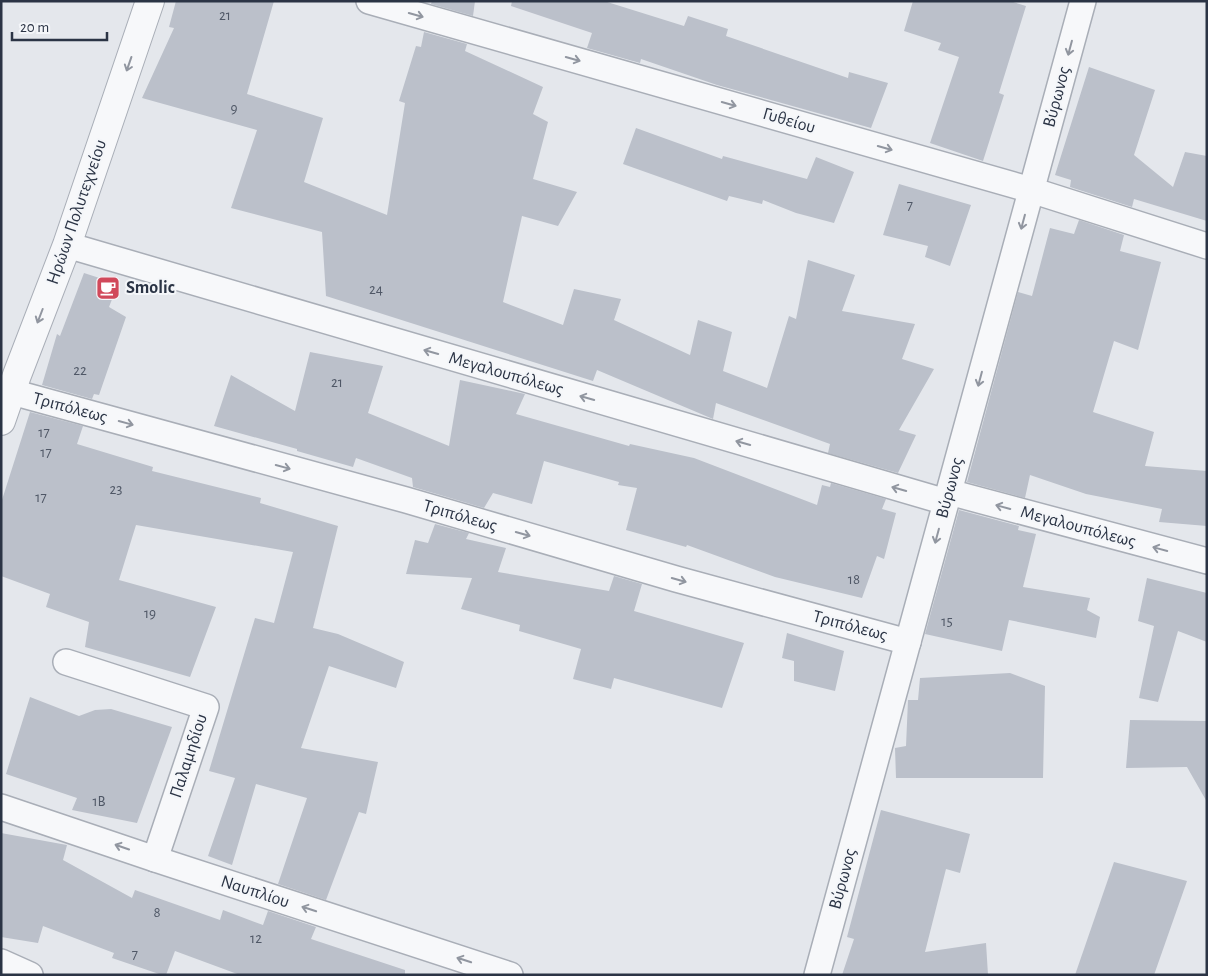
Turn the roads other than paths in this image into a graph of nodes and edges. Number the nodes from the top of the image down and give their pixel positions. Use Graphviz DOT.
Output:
graph roads {
  1 [pos="150,1"];
  2 [pos="369,1"];
  3 [pos="1083,1"];
  4 [pos="1031,190"];
  5 [pos="67,245"];
  6 [pos="1207,246"];
  7 [pos="10,379"];
  8 [pos="1,421"];
  9 [pos="948,497"];
  10 [pos="1207,561"];
  11 [pos="908,642"];
  12 [pos="66,662"];
  13 [pos="1,807"];
  14 [pos="155,859"];
  15 [pos="1,962"];
  16 [pos="30,975"];
  17 [pos="510,975"];
  18 [pos="817,975"];
  1 -- 5 [label="street, Ηρώων Πολυτεχνείου, one-way"];
  2 -- 4 [label="street, Γυθείου, one-way"];
  3 -- 4 [label="street, Βύρωνος, one-way"];
  4 -- 6 [label="street, Γυθείου"];
  4 -- 9 [label="street, Βύρωνος, one-way"];
  5 -- 7 [label="street, Ηρώων Πολυτεχνείου, one-way"];
  9 -- 5 [label="street, Μεγαλουπόλεως, one-way"];
  7 -- 8 [label="street, Ηρώων Πολυτεχνείου"];
  7 -- 11 [label="street, Τριπόλεως, one-way"];
  10 -- 9 [label="street, Μεγαλουπόλεως, one-way"];
  9 -- 11 [label="street, Βύρωνος, one-way"];
  11 -- 18 [label="street, Βύρωνος"];
  12 -- 14 [label="street, Παλαμηδίου"];
  14 -- 13 [label="street, Ναυπλίου, one-way"];
  17 -- 14 [label="street, Ναυπλίου, one-way"];
  15 -- 16 [label="street"];
}
